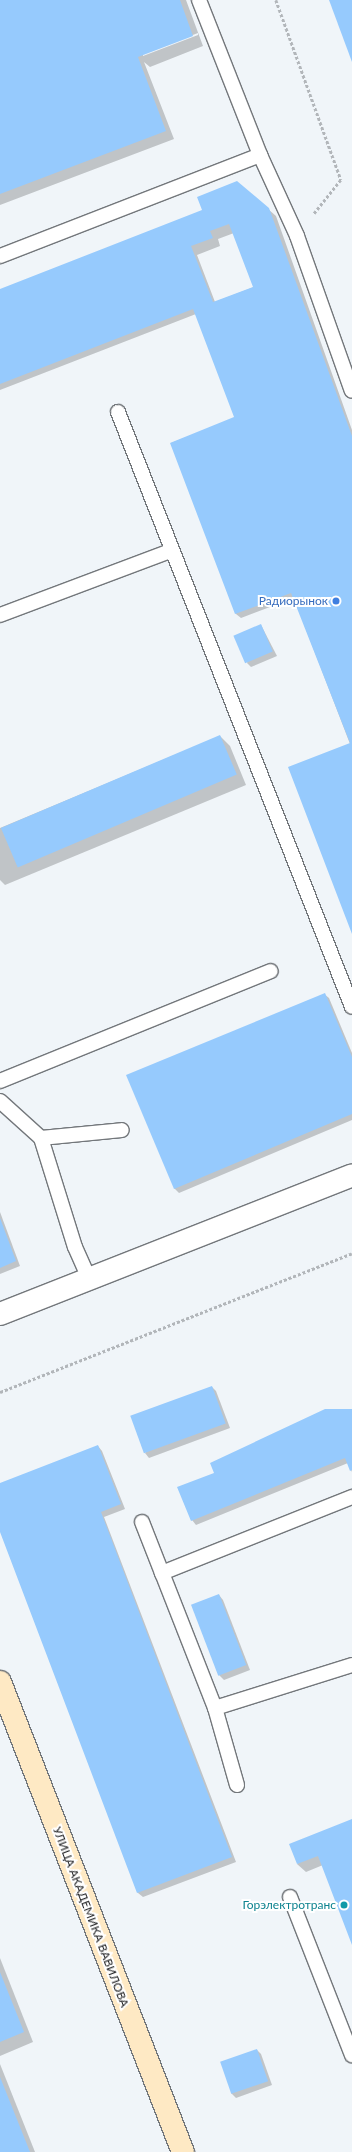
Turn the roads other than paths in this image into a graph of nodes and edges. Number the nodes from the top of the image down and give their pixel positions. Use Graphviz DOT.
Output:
graph roads {
  1 [pos="199,0"];
  2 [pos="260,155"];
  3 [pos="0,256"];
  4 [pos="352,391"];
  5 [pos="118,412"];
  6 [pos="170,551"];
  7 [pos="0,615"];
  8 [pos="271,971"];
  9 [pos="352,1007"];
  10 [pos="0,1081"];
  11 [pos="0,1100"];
  12 [pos="122,1130"];
  13 [pos="41,1138"];
  14 [pos="352,1175"];
  15 [pos="88,1278"];
  16 [pos="0,1314"];
  17 [pos="352,1496"];
  18 [pos="142,1522"];
  19 [pos="162,1573"];
  20 [pos="352,1665"];
  21 [pos="0,1682"];
  22 [pos="215,1708"];
  23 [pos="237,1785"];
  24 [pos="290,1897"];
  25 [pos="352,2055"];
  26 [pos="183,2152"];
  1 -- 2 [label="lane"];
  2 -- 3 [label="lane"];
  2 -- 4 [label="lane"];
  5 -- 6 [label="lane"];
  6 -- 7 [label="lane"];
  6 -- 9 [label="lane"];
  8 -- 10 [label="lane"];
  11 -- 13 [label="lane"];
  12 -- 13 [label="lane"];
  13 -- 15 [label="lane"];
  14 -- 15 [label="street"];
  15 -- 16 [label="street"];
  17 -- 19 [label="lane"];
  18 -- 19 [label="lane"];
  19 -- 22 [label="lane"];
  20 -- 22 [label="lane"];
  21 -- 26 [label="street, УЛИЦА АКАДЕМИКА ВАВИЛОВА"];
  22 -- 23 [label="lane"];
  24 -- 25 [label="lane"];
}
